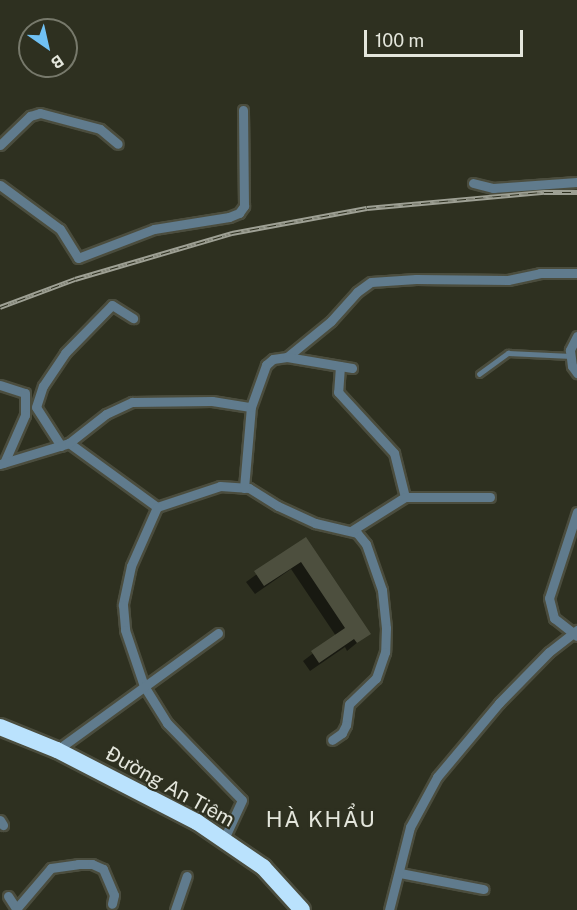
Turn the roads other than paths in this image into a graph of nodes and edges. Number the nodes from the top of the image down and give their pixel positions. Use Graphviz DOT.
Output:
graph roads {
  1 [pos="243,110"];
  2 [pos="118,144"];
  3 [pos="0,145"];
  4 [pos="577,182"];
  5 [pos="473,183"];
  6 [pos="0,184"];
  7 [pos="577,273"];
  8 [pos="133,318"];
  9 [pos="577,336"];
  10 [pos="571,356"];
  11 [pos="287,357"];
  12 [pos="340,366"];
  13 [pos="352,368"];
  14 [pos="577,373"];
  15 [pos="479,374"];
  16 [pos="0,385"];
  17 [pos="251,407"];
  18 [pos="39,413"];
  19 [pos="24,415"];
  20 [pos="65,445"];
  21 [pos="2,463"];
  22 [pos="244,488"];
  23 [pos="405,497"];
  24 [pos="490,497"];
  25 [pos="157,507"];
  26 [pos="577,512"];
  27 [pos="351,531"];
  28 [pos="218,633"];
  29 [pos="576,633"];
  30 [pos="144,686"];
  31 [pos="0,727"];
  32 [pos="332,740"];
  33 [pos="57,750"];
  34 [pos="224,839"];
  35 [pos="400,873"];
  36 [pos="187,876"];
  37 [pos="483,889"];
  38 [pos="8,896"];
  39 [pos="112,904"];
  40 [pos="17,910"];
  41 [pos="175,910"];
  42 [pos="303,910"];
  43 [pos="389,910"];
  1 -- 6 [label="street"];
  2 -- 3 [label="street"];
  4 -- 5 [label="street"];
  7 -- 11 [label="street"];
  8 -- 18 [label="street"];
  9 -- 10 [label="street"];
  10 -- 14 [label="street"];
  10 -- 15 [label="lane"];
  11 -- 12 [label="street"];
  11 -- 17 [label="street"];
  12 -- 13 [label="street"];
  12 -- 23 [label="street"];
  16 -- 19 [label="street"];
  17 -- 20 [label="street"];
  17 -- 22 [label="street"];
  18 -- 19 [label="street"];
  18 -- 20 [label="street"];
  19 -- 21 [label="street"];
  20 -- 21 [label="street"];
  20 -- 25 [label="street"];
  22 -- 25 [label="street"];
  22 -- 27 [label="street"];
  23 -- 24 [label="street"];
  23 -- 27 [label="street"];
  25 -- 30 [label="street"];
  26 -- 29 [label="street"];
  27 -- 32 [label="street"];
  28 -- 30 [label="street"];
  29 -- 35 [label="street"];
  30 -- 33 [label="street"];
  30 -- 34 [label="street"];
  31 -- 33 [label="highway, Đường An Tiêm"];
  33 -- 34 [label="highway, Đường An Tiêm"];
  34 -- 42 [label="highway, Đường An Tiêm"];
  35 -- 37 [label="street"];
  35 -- 43 [label="street"];
  36 -- 41 [label="street"];
  38 -- 40 [label="street"];
  39 -- 40 [label="street"];
}
